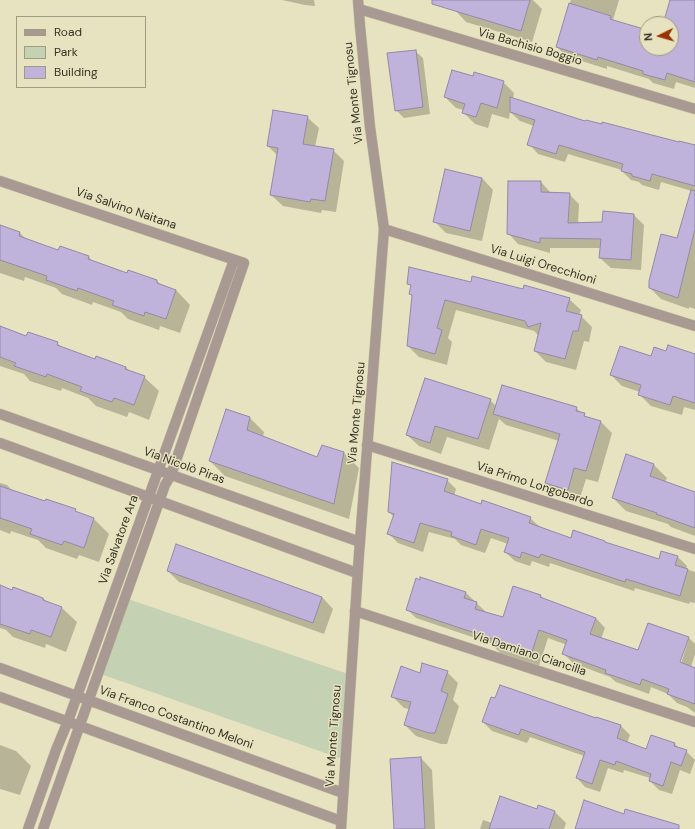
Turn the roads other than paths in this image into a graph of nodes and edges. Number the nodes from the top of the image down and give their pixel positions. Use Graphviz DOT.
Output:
graph roads {
  1 [pos="358,5"];
  2 [pos="695,109"];
  3 [pos="0,181"];
  4 [pos="384,229"];
  5 [pos="239,261"];
  6 [pos="695,326"];
  7 [pos="0,414"];
  8 [pos="0,443"];
  9 [pos="367,445"];
  10 [pos="158,470"];
  11 [pos="171,475"];
  12 [pos="148,497"];
  13 [pos="159,501"];
  14 [pos="360,542"];
  15 [pos="695,549"];
  16 [pos="358,574"];
  17 [pos="355,611"];
  18 [pos="0,668"];
  19 [pos="0,696"];
  20 [pos="77,696"];
  21 [pos="88,700"];
  22 [pos="68,721"];
  23 [pos="695,722"];
  24 [pos="79,726"];
  25 [pos="343,793"];
  26 [pos="341,825"];
  27 [pos="28,829"];
  28 [pos="43,829"];
  1 -- 2 [label="street, Via Bachisio Boggio"];
  1 -- 4 [label="street, Via Monte Tignosu"];
  3 -- 5 [label="street, Via Salvino Naitana"];
  4 -- 6 [label="street, Via Luigi Orecchioni"];
  4 -- 9 [label="street, Via Monte Tignosu"];
  5 -- 10 [label="street, Via Salvatore Ara"];
  5 -- 11 [label="street, Via Salvatore Ara"];
  7 -- 10 [label="street, Via Nicolò Piras"];
  8 -- 12 [label="street"];
  9 -- 14 [label="street, Via Monte Tignosu"];
  9 -- 15 [label="street, Via Primo Longobardo"];
  10 -- 11 [label="street, Via Nicolò Piras"];
  10 -- 12 [label="street, Via Salvatore Ara"];
  11 -- 13 [label="street, Via Salvatore Ara"];
  11 -- 14 [label="street, Via Nicolò Piras"];
  12 -- 13 [label="street"];
  12 -- 20 [label="street, Via Salvatore Ara"];
  13 -- 16 [label="street"];
  13 -- 21 [label="street, Via Salvatore Ara"];
  14 -- 16 [label="street, Via Monte Tignosu"];
  16 -- 17 [label="street, Via Monte Tignosu"];
  17 -- 23 [label="street, Via Damiano Ciancilla"];
  17 -- 25 [label="street, Via Monte Tignosu"];
  18 -- 20 [label="street, Via Franco Costantino Meloni"];
  19 -- 22 [label="street"];
  20 -- 21 [label="street, Via Franco Costantino Meloni"];
  20 -- 22 [label="street, Via Salvatore Ara"];
  21 -- 24 [label="street, Via Salvatore Ara"];
  21 -- 25 [label="street, Via Franco Costantino Meloni"];
  22 -- 24 [label="street"];
  22 -- 27 [label="street, Via Salvatore Ara"];
  24 -- 26 [label="street"];
  24 -- 28 [label="street, Via Salvatore Ara"];
  25 -- 26 [label="street, Via Monte Tignosu"];
}
